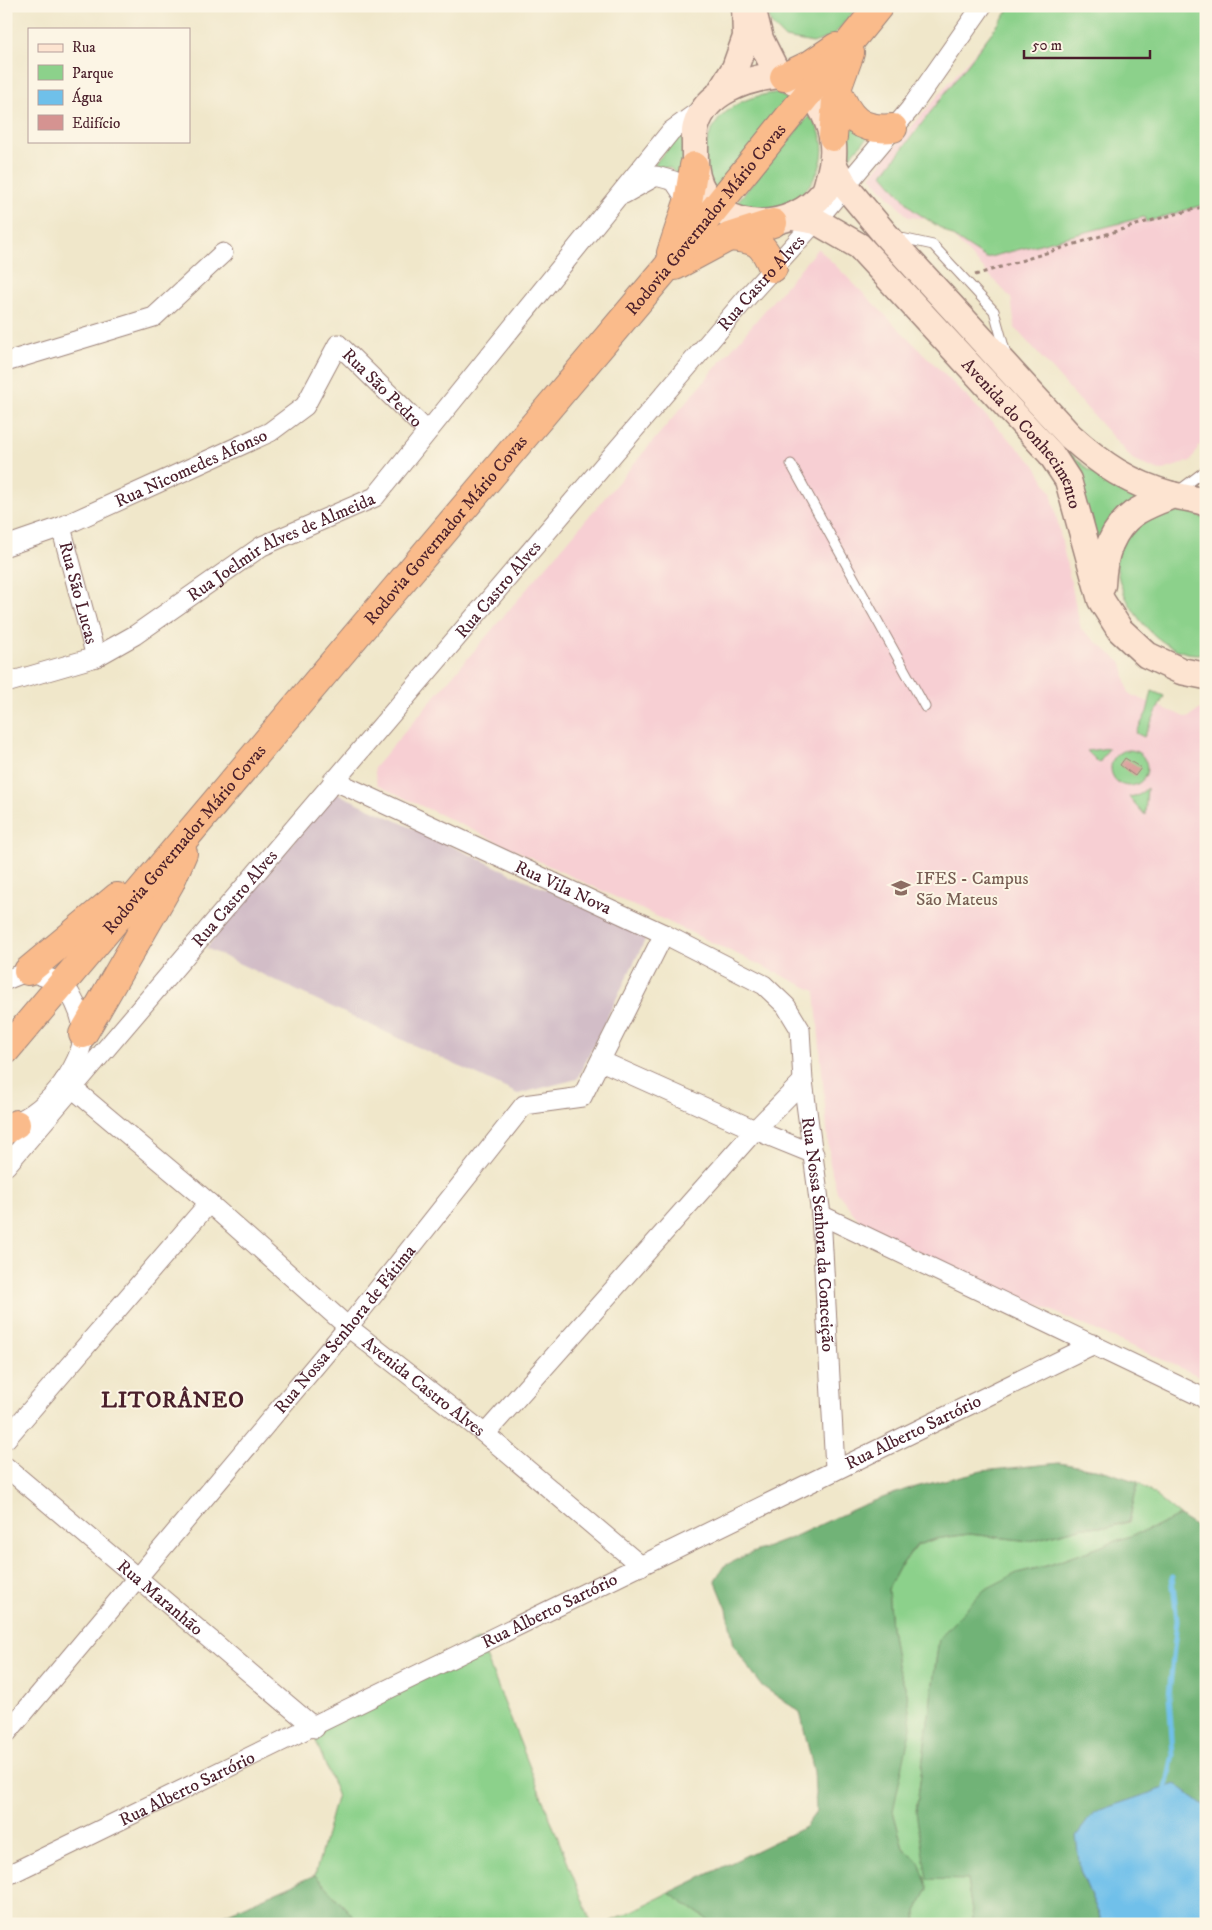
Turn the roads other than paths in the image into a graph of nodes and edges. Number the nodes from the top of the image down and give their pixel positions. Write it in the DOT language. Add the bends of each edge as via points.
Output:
graph roads {
  1 [pos="745,6"];
  2 [pos="752,6"];
  3 [pos="879,6"];
  4 [pos="982,6"];
  5 [pos="857,32"];
  6 [pos="781,76"];
  7 [pos="837,89"];
  8 [pos="809,93"];
  9 [pos="718,96"];
  10 [pos="893,128"];
  11 [pos="833,137"];
  12 [pos="833,164"];
  13 [pos="694,166"];
  14 [pos="845,186"];
  15 [pos="615,199"];
  16 [pos="688,202"];
  17 [pos="717,206"];
  18 [pos="794,220"];
  19 [pos="885,234"];
  20 [pos="729,237"];
  21 [pos="223,254"];
  22 [pos="773,268"];
  23 [pos="664,271"];
  24 [pos="338,344"];
  25 [pos="6,362"];
  26 [pos="1011,371"];
  27 [pos="427,431"];
  28 [pos="790,464"];
  29 [pos="1206,470"];
  30 [pos="1172,495"];
  31 [pos="1206,503"];
  32 [pos="61,527"];
  33 [pos="6,546"];
  34 [pos="1101,600"];
  35 [pos="96,657"];
  36 [pos="1198,671"];
  37 [pos="6,682"];
  38 [pos="925,707"];
  39 [pos="333,780"];
  40 [pos="189,833"];
  41 [pos="664,934"];
  42 [pos="14,975"];
  43 [pos="63,983"];
  44 [pos="786,1006"];
  45 [pos="83,1034"];
  46 [pos="6,1050"];
  47 [pos="601,1060"];
  48 [pos="804,1081"];
  49 [pos="68,1084"];
  50 [pos="9,1126"];
  51 [pos="755,1130"];
  52 [pos="814,1154"];
  53 [pos="6,1166"];
  54 [pos="209,1202"];
  55 [pos="821,1215"];
  56 [pos="348,1327"];
  57 [pos="1094,1344"];
  58 [pos="1206,1399"];
  59 [pos="485,1434"];
  60 [pos="6,1439"];
  61 [pos="6,1467"];
  62 [pos="835,1468"];
  63 [pos="641,1566"];
  64 [pos="137,1579"];
  65 [pos="315,1728"];
  66 [pos="6,1734"];
  67 [pos="6,1876"];
  1 -- 9 [label="main road" via="746,37 735,68"];
  2 -- 6 [label="main road" via="760,39"];
  3 -- 5 [label="highway, Rodovia Governador Mário Covas"];
  4 -- 10 [label="street, Rua Castro Alves" via="910,109"];
  5 -- 6 [label="highway" via="811,64"];
  5 -- 7 [label="highway"];
  5 -- 8 [label="highway, Rodovia Governador Mário Covas"];
  6 -- 8 [label="main road"];
  6 -- 9 [label="main road" via="736,84"];
  7 -- 10 [label="highway" via="843,104 857,121 874,130"];
  7 -- 11 [label="highway"];
  8 -- 11 [label="main road" via="823,109"];
  8 -- 17 [label="highway, Rodovia Governador Mário Covas"];
  9 -- 13 [label="main road" via="705,109 696,126"];
  9 -- 15 [label="street, Rua Joelmir Alves de Almeida" via="671,131"];
  10 -- 14 [label="street, Rua Castro Alves"];
  11 -- 12 [label="main road"];
  12 -- 14 [label="main road, Avenida do Conhecimento"];
  12 -- 18 [label="main road" via="824,191"];
  13 -- 16 [label="highway"];
  13 -- 17 [label="main road" via="701,187"];
  14 -- 18 [label="street, Rua Castro Alves"];
  14 -- 19 [label="main road, Avenida do Conhecimento"];
  15 -- 16 [label="street, Rua Joelmir Alves de Almeida" via="656,176 674,181"];
  15 -- 27 [label="street, Rua Joelmir Alves de Almeida"];
  16 -- 23 [label="highway"];
  17 -- 18 [label="main road" via="750,223"];
  17 -- 23 [label="highway, Rodovia Governador Mário Covas"];
  18 -- 20 [label="highway"];
  18 -- 22 [label="street, Rua Castro Alves"];
  18 -- 34 [label="main road, Avenida do Conhecimento" via="859,246 1051,454 1068,480"];
  19 -- 26 [label="main road, Avenida do Conhecimento"];
  19 -- 26 [label="lane" via="934,245 994,310"];
  20 -- 22 [label="highway" via="750,238 764,247"];
  20 -- 23 [label="highway"];
  21 -- 25 [label="street" via="154,317"];
  22 -- 39 [label="street, Rua Castro Alves"];
  23 -- 40 [label="highway, Rodovia Governador Mário Covas"];
  24 -- 27 [label="street, Rua São Pedro"];
  24 -- 32 [label="street, Rua Nicomedes Afonso" via="305,406 270,432"];
  26 -- 30 [label="main road, Avenida do Conhecimento" via="1093,457 1122,477"];
  27 -- 35 [label="street, Rua Joelmir Alves de Almeida" via="375,497 262,546 135,635"];
  28 -- 38 [label="lane"];
  29 -- 30 [label="lane"];
  30 -- 31 [label="main road, Avenida do Conhecimento"];
  30 -- 34 [label="main road" via="1133,514 1112,536 1102,565"];
  32 -- 33 [label="street, Rua Nicomedes Afonso"];
  32 -- 35 [label="street, Rua São Lucas"];
  34 -- 36 [label="main road, Avenida do Conhecimento" via="1120,630 1147,655"];
  35 -- 37 [label="street, Rua Joelmir Alves de Almeida"];
  39 -- 41 [label="street, Rua Vila Nova"];
  39 -- 49 [label="street, Rua Castro Alves"];
  40 -- 42 [label="highway" via="88,922"];
  40 -- 43 [label="highway, Rodovia Governador Mário Covas"];
  40 -- 45 [label="highway" via="170,883"];
  41 -- 44 [label="street, Rua Vila Nova" via="764,985"];
  41 -- 47 [label="street, Rua Nossa Senhora de Fátima"];
  42 -- 43 [label="street" via="45,975"];
  43 -- 45 [label="street" via="80,1016"];
  43 -- 46 [label="highway, Rodovia Governador Mário Covas"];
  44 -- 48 [label="street, Rua Nossa Senhora da Conceição" via="800,1029"];
  45 -- 49 [label="street"];
  47 -- 51 [label="street"];
  47 -- 56 [label="street, Rua Nossa Senhora de Fátima" via="582,1097 524,1105"];
  48 -- 51 [label="street"];
  48 -- 52 [label="street, Rua Nossa Senhora da Conceição"];
  49 -- 50 [label="street"];
  49 -- 53 [label="street, Rua Castro Alves"];
  49 -- 54 [label="street, Avenida Castro Alves"];
  51 -- 52 [label="street"];
  51 -- 59 [label="street"];
  52 -- 55 [label="street, Rua Nossa Senhora da Conceição"];
  54 -- 56 [label="street, Avenida Castro Alves"];
  54 -- 60 [label="street"];
  55 -- 57 [label="street"];
  55 -- 62 [label="street, Rua Nossa Senhora da Conceição"];
  56 -- 59 [label="street, Avenida Castro Alves"];
  56 -- 64 [label="street, Rua Nossa Senhora de Fátima"];
  57 -- 58 [label="street"];
  57 -- 62 [label="street, Rua Alberto Sartório"];
  59 -- 63 [label="street, Avenida Castro Alves"];
  61 -- 64 [label="street, Rua Maranhão"];
  62 -- 63 [label="street, Rua Alberto Sartório"];
  63 -- 65 [label="street, Rua Alberto Sartório"];
  64 -- 65 [label="street, Rua Maranhão"];
  64 -- 66 [label="street, Rua Nossa Senhora de Fátima"];
  65 -- 67 [label="street, Rua Alberto Sartório"];
}
